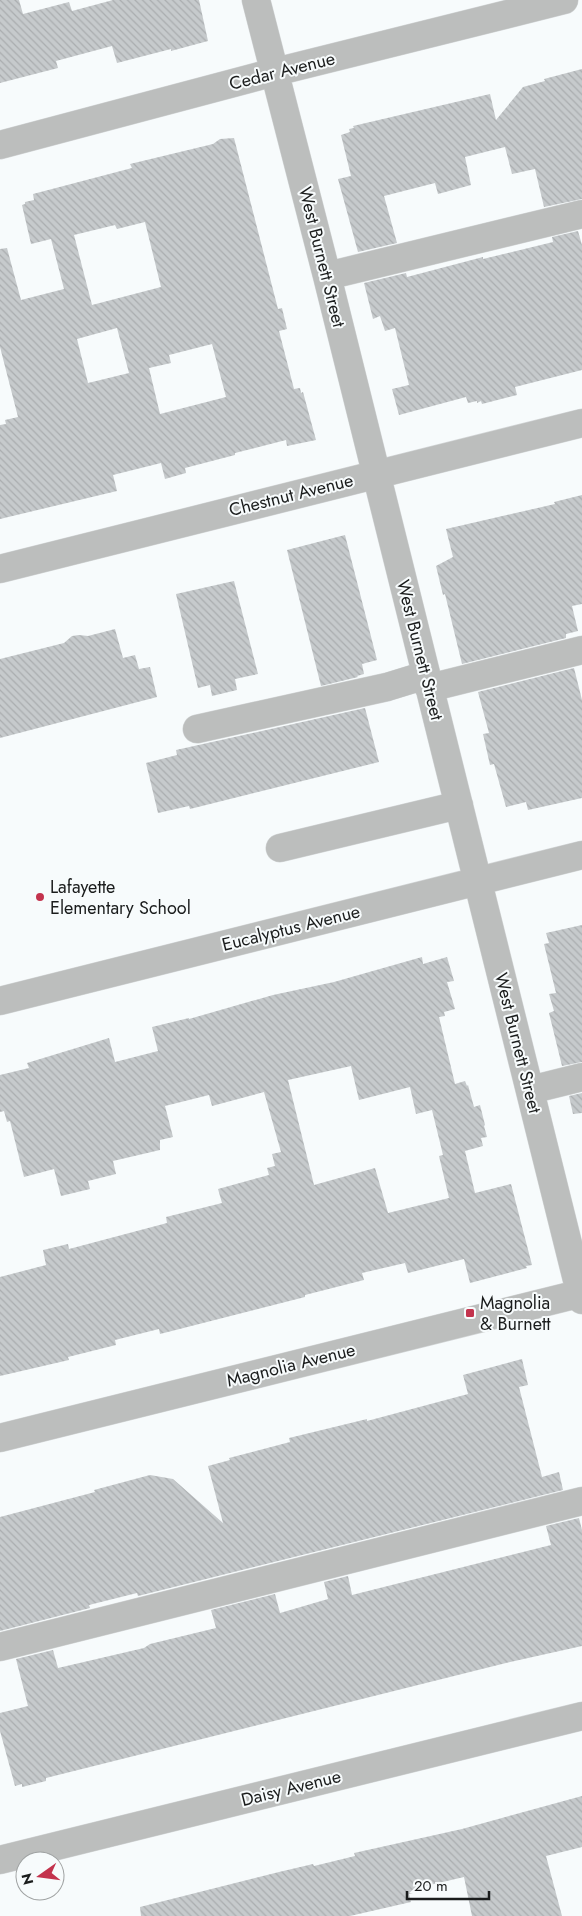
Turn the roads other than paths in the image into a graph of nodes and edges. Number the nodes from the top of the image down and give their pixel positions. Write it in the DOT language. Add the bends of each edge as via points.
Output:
graph roads {
  1 [pos="256,0"];
  2 [pos="564,0"];
  3 [pos="275,72"];
  4 [pos="0,145"];
  5 [pos="582,214"];
  6 [pos="327,276"];
  7 [pos="582,423"];
  8 [pos="376,474"];
  9 [pos="0,569"];
  10 [pos="582,650"];
  11 [pos="428,681"];
  12 [pos="197,729"];
  13 [pos="459,805"];
  14 [pos="280,848"];
  15 [pos="582,855"];
  16 [pos="478,881"];
  17 [pos="0,1001"];
  18 [pos="582,1077"];
  19 [pos="530,1090"];
  20 [pos="581,1295"];
  21 [pos="0,1438"];
  22 [pos="582,1501"];
  23 [pos="0,1647"];
  24 [pos="582,1716"];
  25 [pos="0,1860"];
  1 -- 3 [label="street, West Burnett Street"];
  2 -- 3 [label="street, Cedar Avenue"];
  3 -- 4 [label="street, Cedar Avenue"];
  3 -- 6 [label="street, West Burnett Street"];
  5 -- 6 [label="street"];
  6 -- 8 [label="street, West Burnett Street"];
  7 -- 8 [label="street, Chestnut Avenue"];
  8 -- 9 [label="street, Chestnut Avenue"];
  8 -- 11 [label="street, West Burnett Street"];
  10 -- 11 [label="street"];
  11 -- 12 [label="street"];
  11 -- 13 [label="street, West Burnett Street"];
  13 -- 14 [label="street"];
  13 -- 16 [label="street, West Burnett Street"];
  15 -- 16 [label="street, Eucalyptus Avenue"];
  16 -- 17 [label="street, Eucalyptus Avenue"];
  16 -- 19 [label="street, West Burnett Street"];
  18 -- 19 [label="street"];
  19 -- 20 [label="street, West Burnett Street"];
  20 -- 21 [label="street, Magnolia Avenue"];
  22 -- 23 [label="street"];
  24 -- 25 [label="street, Daisy Avenue"];
}
